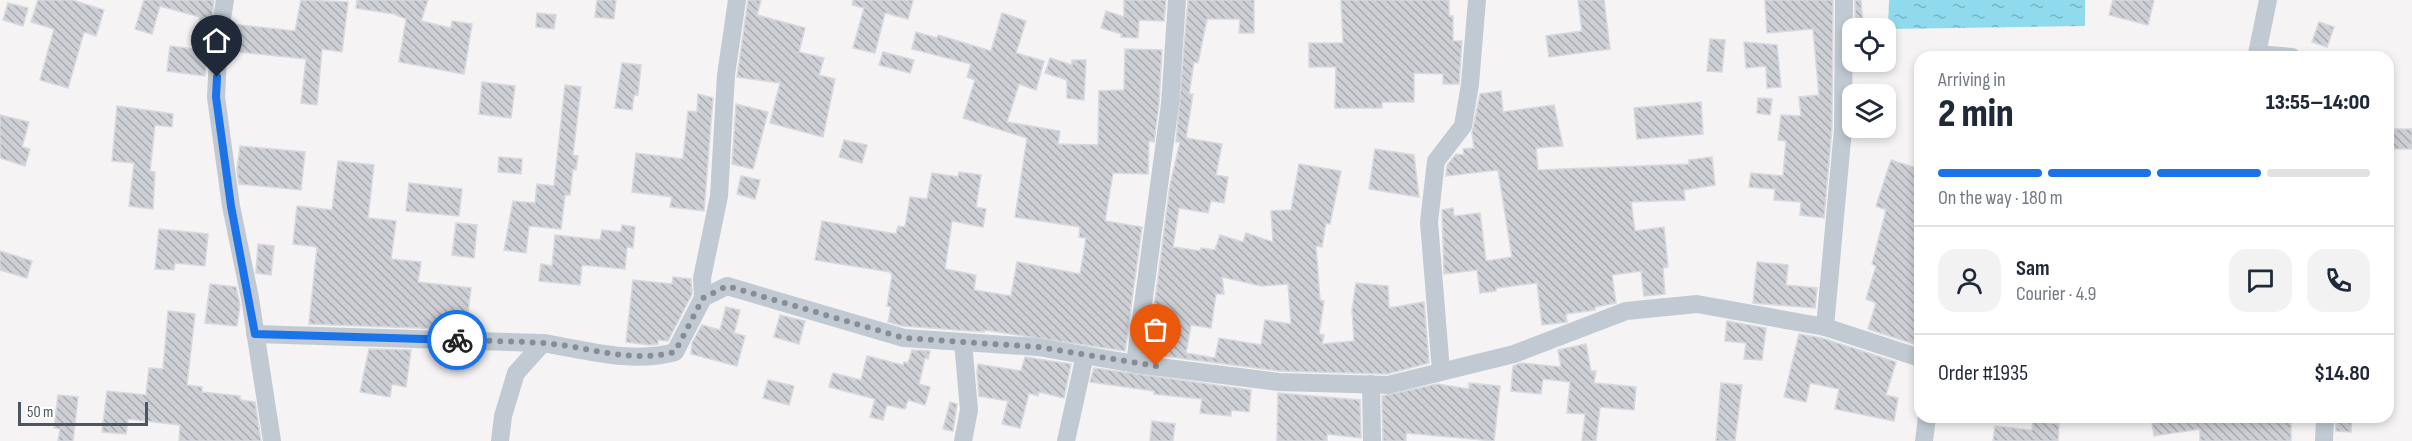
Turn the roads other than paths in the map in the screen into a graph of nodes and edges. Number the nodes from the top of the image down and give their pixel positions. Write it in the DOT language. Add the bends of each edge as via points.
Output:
graph roads {
  1 [pos="225,0"];
  2 [pos="737,0"];
  3 [pos="1177,0"];
  4 [pos="1477,0"];
  5 [pos="1844,0"];
  6 [pos="2268,0"];
  7 [pos="2258,51"];
  8 [pos="703,298"];
  9 [pos="1825,327"];
  10 [pos="255,334"];
  11 [pos="963,342"];
  12 [pos="543,343"];
  13 [pos="1085,355"];
  14 [pos="1914,356"];
  15 [pos="1135,364"];
  16 [pos="1442,371"];
  17 [pos="1371,384"];
  18 [pos="1926,423"];
  19 [pos="2325,423"];
  20 [pos="272,441"];
  21 [pos="500,441"];
  22 [pos="963,441"];
  23 [pos="1066,441"];
  24 [pos="1372,441"];
  25 [pos="1924,441"];
  26 [pos="2324,441"];
  1 -- 10 [label="street" via="216,97"];
  2 -- 8 [label="street" via="726,75 719,196 702,278"];
  3 -- 15 [label="street" via="1170,104"];
  4 -- 16 [label="street" via="1463,126 1436,161 1429,222"];
  5 -- 9 [label="street" via="1843,129"];
  6 -- 7 [label="street"];
  8 -- 11 [label="street" via="727,286 904,338"];
  8 -- 12 [label="street" via="675,352 655,358"];
  9 -- 14 [label="street"];
  9 -- 16 [label="street" via="1696,304 1626,311 1515,354"];
  10 -- 12 [label="street"];
  10 -- 20 [label="street"];
  11 -- 13 [label="street"];
  11 -- 22 [label="street" via="969,410"];
  12 -- 21 [label="street" via="516,373"];
  13 -- 15 [label="street"];
  13 -- 23 [label="street"];
  15 -- 17 [label="street" via="1279,382"];
  16 -- 17 [label="street" via="1388,385"];
  17 -- 24 [label="street"];
  18 -- 25 [label="street"];
  19 -- 26 [label="street"];
}
